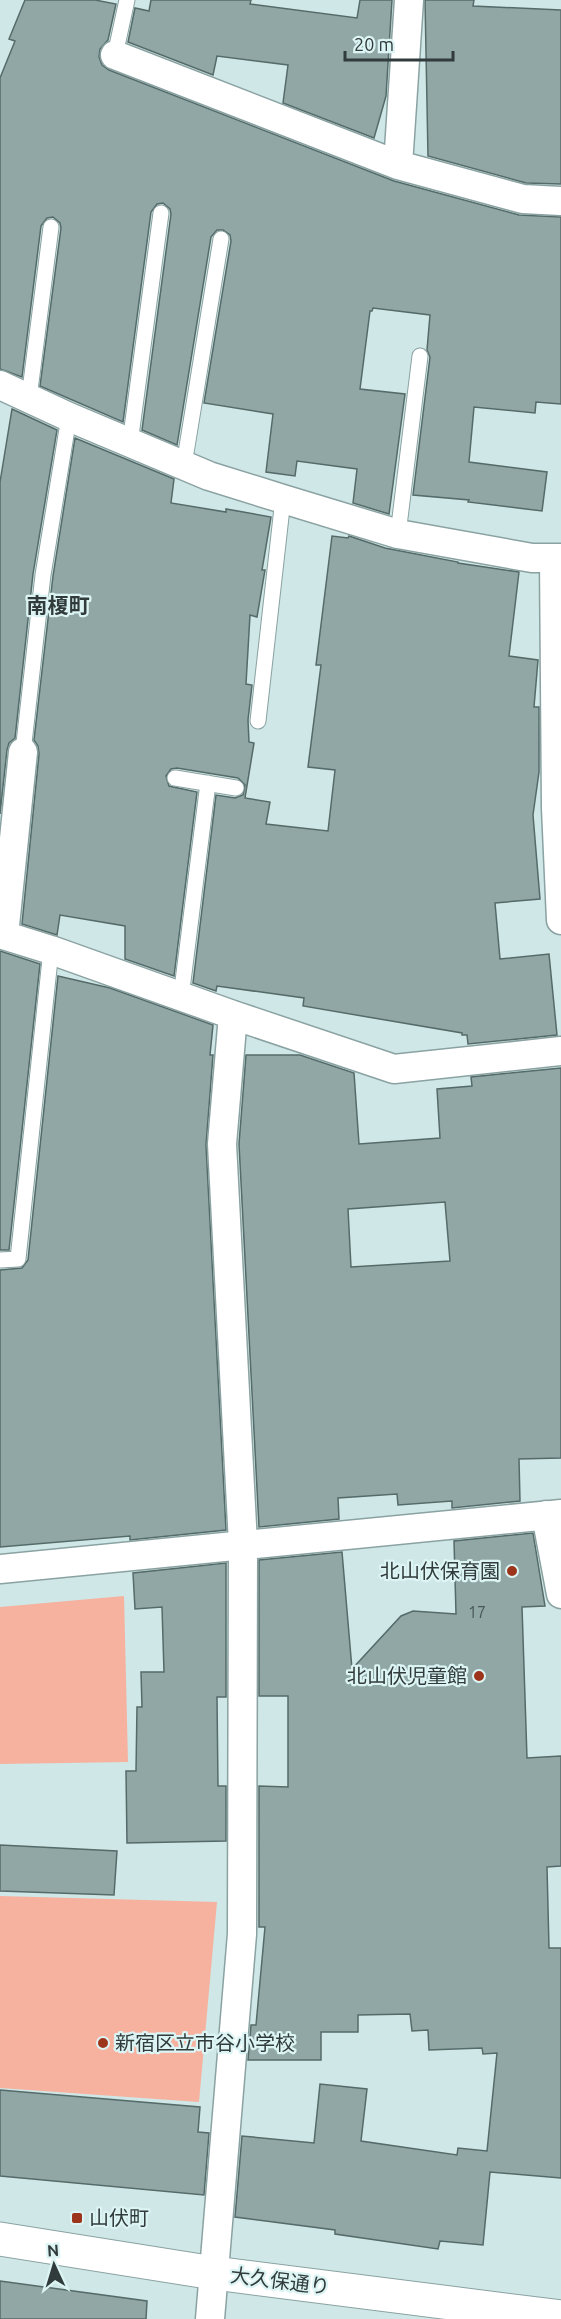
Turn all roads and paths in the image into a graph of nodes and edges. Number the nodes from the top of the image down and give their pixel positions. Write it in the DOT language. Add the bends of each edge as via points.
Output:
graph roads {
  1 [pos="128,0"];
  2 [pos="410,0"];
  3 [pos="115,55"];
  4 [pos="398,165"];
  5 [pos="561,201"];
  6 [pos="161,213"];
  7 [pos="51,227"];
  8 [pos="221,239"];
  9 [pos="420,356"];
  10 [pos="0,385"];
  11 [pos="29,398"];
  12 [pos="69,417"];
  13 [pos="130,443"];
  14 [pos="184,465"];
  15 [pos="283,499"];
  16 [pos="398,534"];
  17 [pos="558,558"];
  18 [pos="258,721"];
  19 [pos="23,752"];
  20 [pos="175,777"];
  21 [pos="208,783"];
  22 [pos="236,788"];
  23 [pos="561,920"];
  24 [pos="2,934"];
  25 [pos="51,950"];
  26 [pos="181,997"];
  27 [pos="232,1016"];
  28 [pos="561,1051"];
  29 [pos="0,1260"];
  30 [pos="554,1515"];
  31 [pos="243,1544"];
  32 [pos="0,1569"];
  33 [pos="561,1594"];
  34 [pos="0,2239"];
  35 [pos="214,2273"];
  36 [pos="561,2317"];
  37 [pos="210,2319"];
  1 -- 3 [label="lane"];
  2 -- 4 [label="street"];
  3 -- 4 [label="street"];
  4 -- 5 [label="street" via="523,199"];
  6 -- 13 [label="lane"];
  7 -- 11 [label="lane"];
  8 -- 14 [label="lane"];
  9 -- 16 [label="lane"];
  10 -- 11 [label="street"];
  11 -- 12 [label="street"];
  12 -- 13 [label="street"];
  12 -- 19 [label="lane" via="42,575"];
  13 -- 14 [label="street"];
  14 -- 15 [label="street"];
  15 -- 16 [label="street"];
  15 -- 18 [label="lane"];
  16 -- 17 [label="street" via="532,558"];
  17 -- 23 [label="street" via="556,808"];
  19 -- 24 [label="street"];
  20 -- 21 [label="lane"];
  21 -- 22 [label="lane"];
  21 -- 26 [label="lane"];
  24 -- 25 [label="street"];
  25 -- 26 [label="street"];
  25 -- 29 [label="lane" via="18,1259"];
  26 -- 27 [label="street"];
  27 -- 28 [label="street" via="394,1069"];
  27 -- 31 [label="street" via="222,1144"];
  30 -- 31 [label="street"];
  30 -- 33 [label="street"];
  31 -- 32 [label="street"];
  31 -- 35 [label="street" via="242,1934"];
  34 -- 35 [label="main road, 大久保通り"];
  35 -- 36 [label="main road, 大久保通り"];
  35 -- 37 [label="street"];
}
